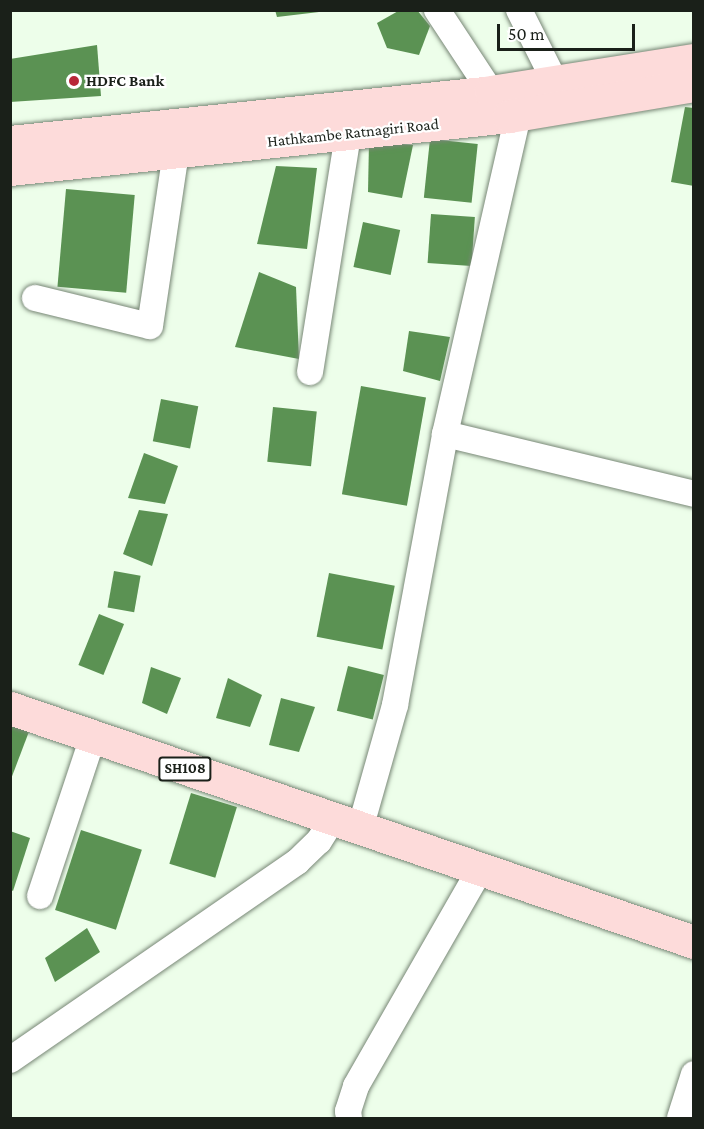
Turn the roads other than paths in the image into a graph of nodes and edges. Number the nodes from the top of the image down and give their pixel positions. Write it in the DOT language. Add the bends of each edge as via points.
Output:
graph roads {
  1 [pos="437,10"];
  2 [pos="519,10"];
  3 [pos="693,60"];
  4 [pos="555,82"];
  5 [pos="693,85"];
  6 [pos="491,92"];
  7 [pos="518,114"];
  8 [pos="348,134"];
  9 [pos="10,142"];
  10 [pos="176,152"];
  11 [pos="10,169"];
  12 [pos="35,298"];
  13 [pos="310,372"];
  14 [pos="445,434"];
  15 [pos="693,494"];
  16 [pos="10,686"];
  17 [pos="10,708"];
  18 [pos="93,737"];
  19 [pos="353,819"];
  20 [pos="481,868"];
  21 [pos="40,896"];
  22 [pos="693,920"];
  23 [pos="693,942"];
  24 [pos="10,1060"];
  25 [pos="693,1074"];
  26 [pos="349,1119"];
  27 [pos="680,1119"];
  1 -- 6 [label="street"];
  2 -- 4 [label="street"];
  3 -- 4 [label="main road"];
  4 -- 6 [label="main road"];
  5 -- 7 [label="main road, Hathkambe Ratnagiri Road"];
  6 -- 9 [label="main road"];
  7 -- 8 [label="main road, Hathkambe Ratnagiri Road"];
  7 -- 14 [label="street"];
  8 -- 10 [label="main road, Hathkambe Ratnagiri Road"];
  8 -- 13 [label="street"];
  10 -- 11 [label="main road, Hathkambe Ratnagiri Road"];
  10 -- 12 [label="street" via="150,326"];
  14 -- 15 [label="street"];
  14 -- 19 [label="street" via="395,705"];
  16 -- 19 [label="main road"];
  17 -- 18 [label="main road, SH108"];
  18 -- 19 [label="main road, SH108"];
  18 -- 21 [label="street"];
  19 -- 20 [label="main road, SH108"];
  19 -- 22 [label="main road"];
  19 -- 24 [label="street"];
  20 -- 23 [label="main road, SH108"];
  20 -- 26 [label="street" via="356,1086"];
  25 -- 27 [label="street"];
}
